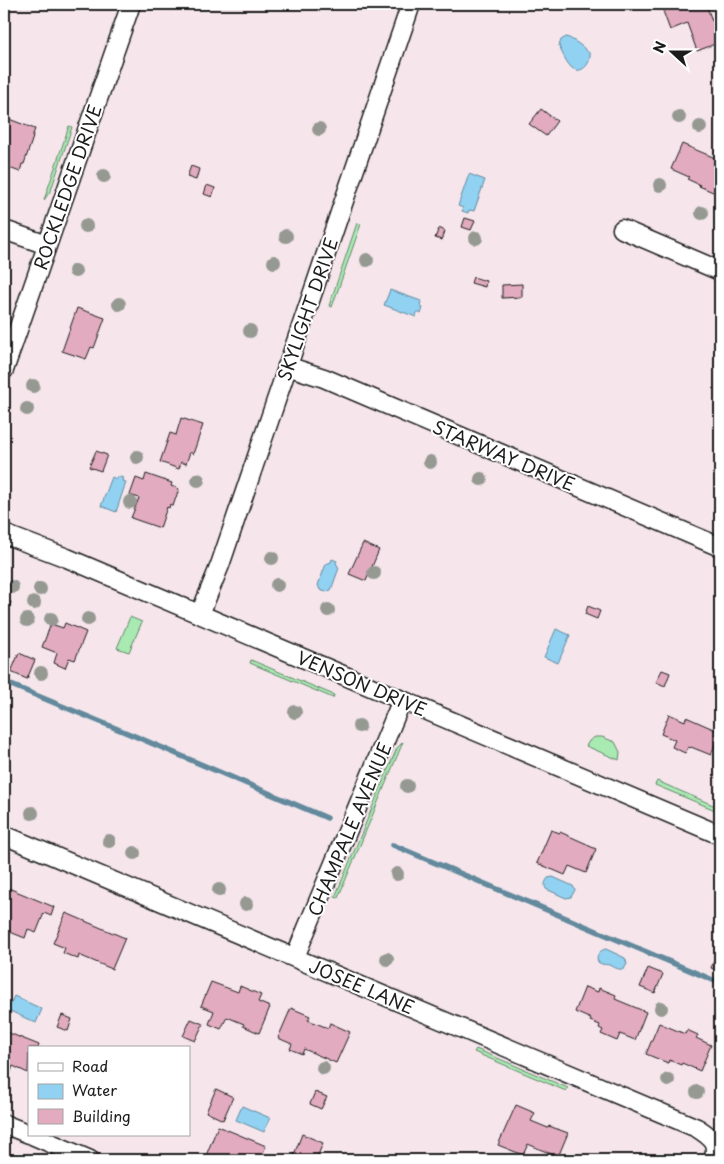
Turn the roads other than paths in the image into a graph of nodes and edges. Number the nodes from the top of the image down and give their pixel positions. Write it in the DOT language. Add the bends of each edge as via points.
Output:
graph roads {
  1 [pos="131,4"];
  2 [pos="411,4"];
  3 [pos="622,229"];
  4 [pos="4,230"];
  5 [pos="47,246"];
  6 [pos="720,271"];
  7 [pos="287,366"];
  8 [pos="4,370"];
  9 [pos="4,534"];
  10 [pos="719,542"];
  11 [pos="200,614"];
  12 [pos="402,700"];
  13 [pos="4,834"];
  14 [pos="720,835"];
  15 [pos="295,957"];
  16 [pos="4,1124"];
  17 [pos="28,1134"];
  18 [pos="32,1136"];
  19 [pos="714,1152"];
  20 [pos="90,1160"];
  1 -- 5 [label="street, ROCKLEDGE DRIVE"];
  2 -- 7 [label="street, SKYLIGHT DRIVE"];
  3 -- 6 [label="street"];
  4 -- 5 [label="street"];
  5 -- 8 [label="street, ROCKLEDGE DRIVE"];
  7 -- 10 [label="street, STARWAY DRIVE" via="324,378"];
  7 -- 11 [label="street, SKYLIGHT DRIVE" via="220,565"];
  9 -- 11 [label="street, VENSON DRIVE"];
  11 -- 12 [label="street, VENSON DRIVE"];
  12 -- 14 [label="street, VENSON DRIVE"];
  12 -- 15 [label="street, CHAMPALE AVENUE"];
  13 -- 15 [label="street, JOSEE LANE"];
  15 -- 19 [label="street, JOSEE LANE" via="697,1128 711,1137"];
  16 -- 17 [label="street"];
  18 -- 20 [label="street"];
}
